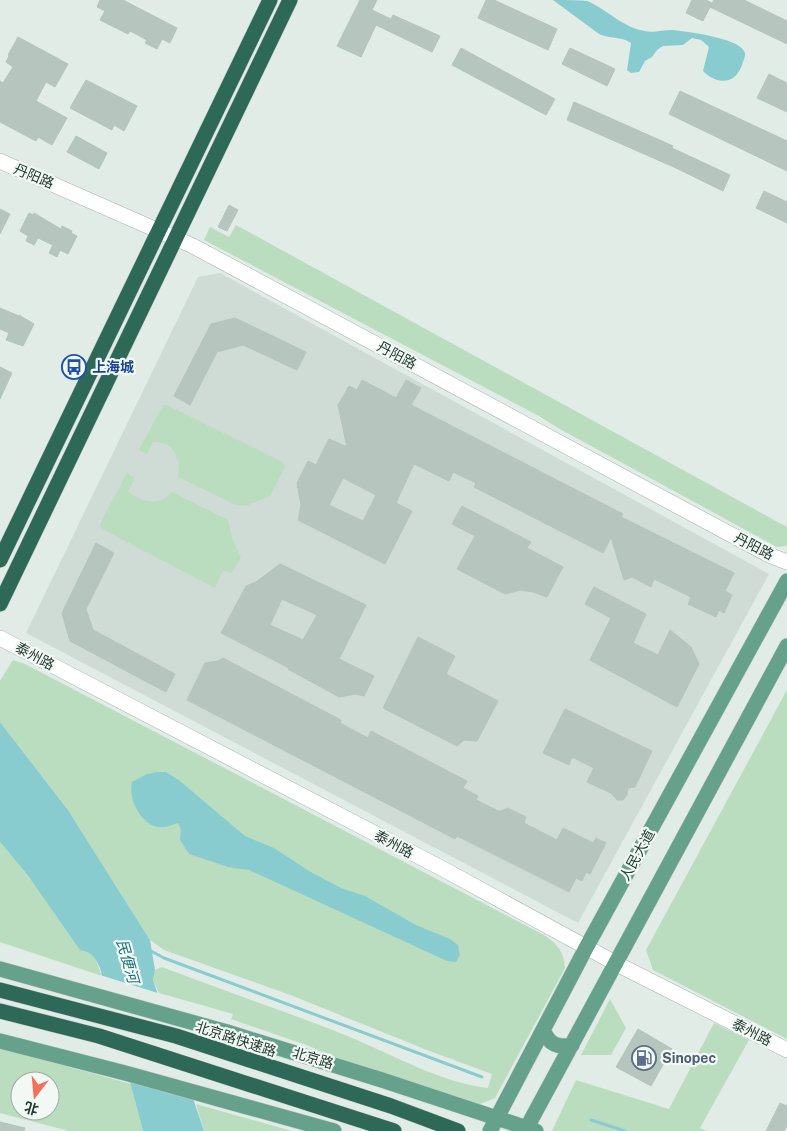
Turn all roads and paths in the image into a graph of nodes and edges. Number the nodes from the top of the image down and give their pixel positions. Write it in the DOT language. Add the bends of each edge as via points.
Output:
graph roads {
  1 [pos="270,0"];
  2 [pos="290,0"];
  3 [pos="0,161"];
  4 [pos="159,231"];
  5 [pos="176,239"];
  6 [pos="0,560"];
  7 [pos="787,562"];
  8 [pos="787,581"];
  9 [pos="0,604"];
  10 [pos="0,638"];
  11 [pos="787,646"];
  12 [pos="587,946"];
  13 [pos="617,964"];
  14 [pos="0,969"];
  15 [pos="0,990"];
  16 [pos="0,1011"];
  17 [pos="543,1030"];
  18 [pos="0,1041"];
  19 [pos="572,1045"];
  20 [pos="787,1050"];
  21 [pos="494,1124"];
  22 [pos="530,1130"];
  23 [pos="334,1131"];
  24 [pos="394,1131"];
  25 [pos="458,1131"];
  1 -- 4 [label="highway"];
  2 -- 5 [label="highway"];
  3 -- 4 [label="street, 丹阳路"];
  4 -- 5 [label="street, 丹阳路"];
  4 -- 6 [label="highway"];
  5 -- 7 [label="street, 丹阳路"];
  5 -- 9 [label="highway"];
  8 -- 12 [label="main road, 人民大道"];
  10 -- 12 [label="street, 泰州路"];
  11 -- 13 [label="main road"];
  12 -- 13 [label="street, 泰州路"];
  12 -- 17 [label="main road, 人民大道"];
  13 -- 19 [label="main road"];
  13 -- 20 [label="street, 泰州路"];
  14 -- 21 [label="main road, 北京路" via="227,1032 382,1080"];
  15 -- 25 [label="highway, 北京路快速路" via="176,1036"];
  16 -- 24 [label="highway" via="99,1036"];
  17 -- 19 [label="main road" via="554,1044"];
  17 -- 21 [label="main road, 人民大道"];
  18 -- 23 [label="main road" via="125,1072"];
  19 -- 22 [label="main road"];
  21 -- 22 [label="main road, 北京路"];
}
